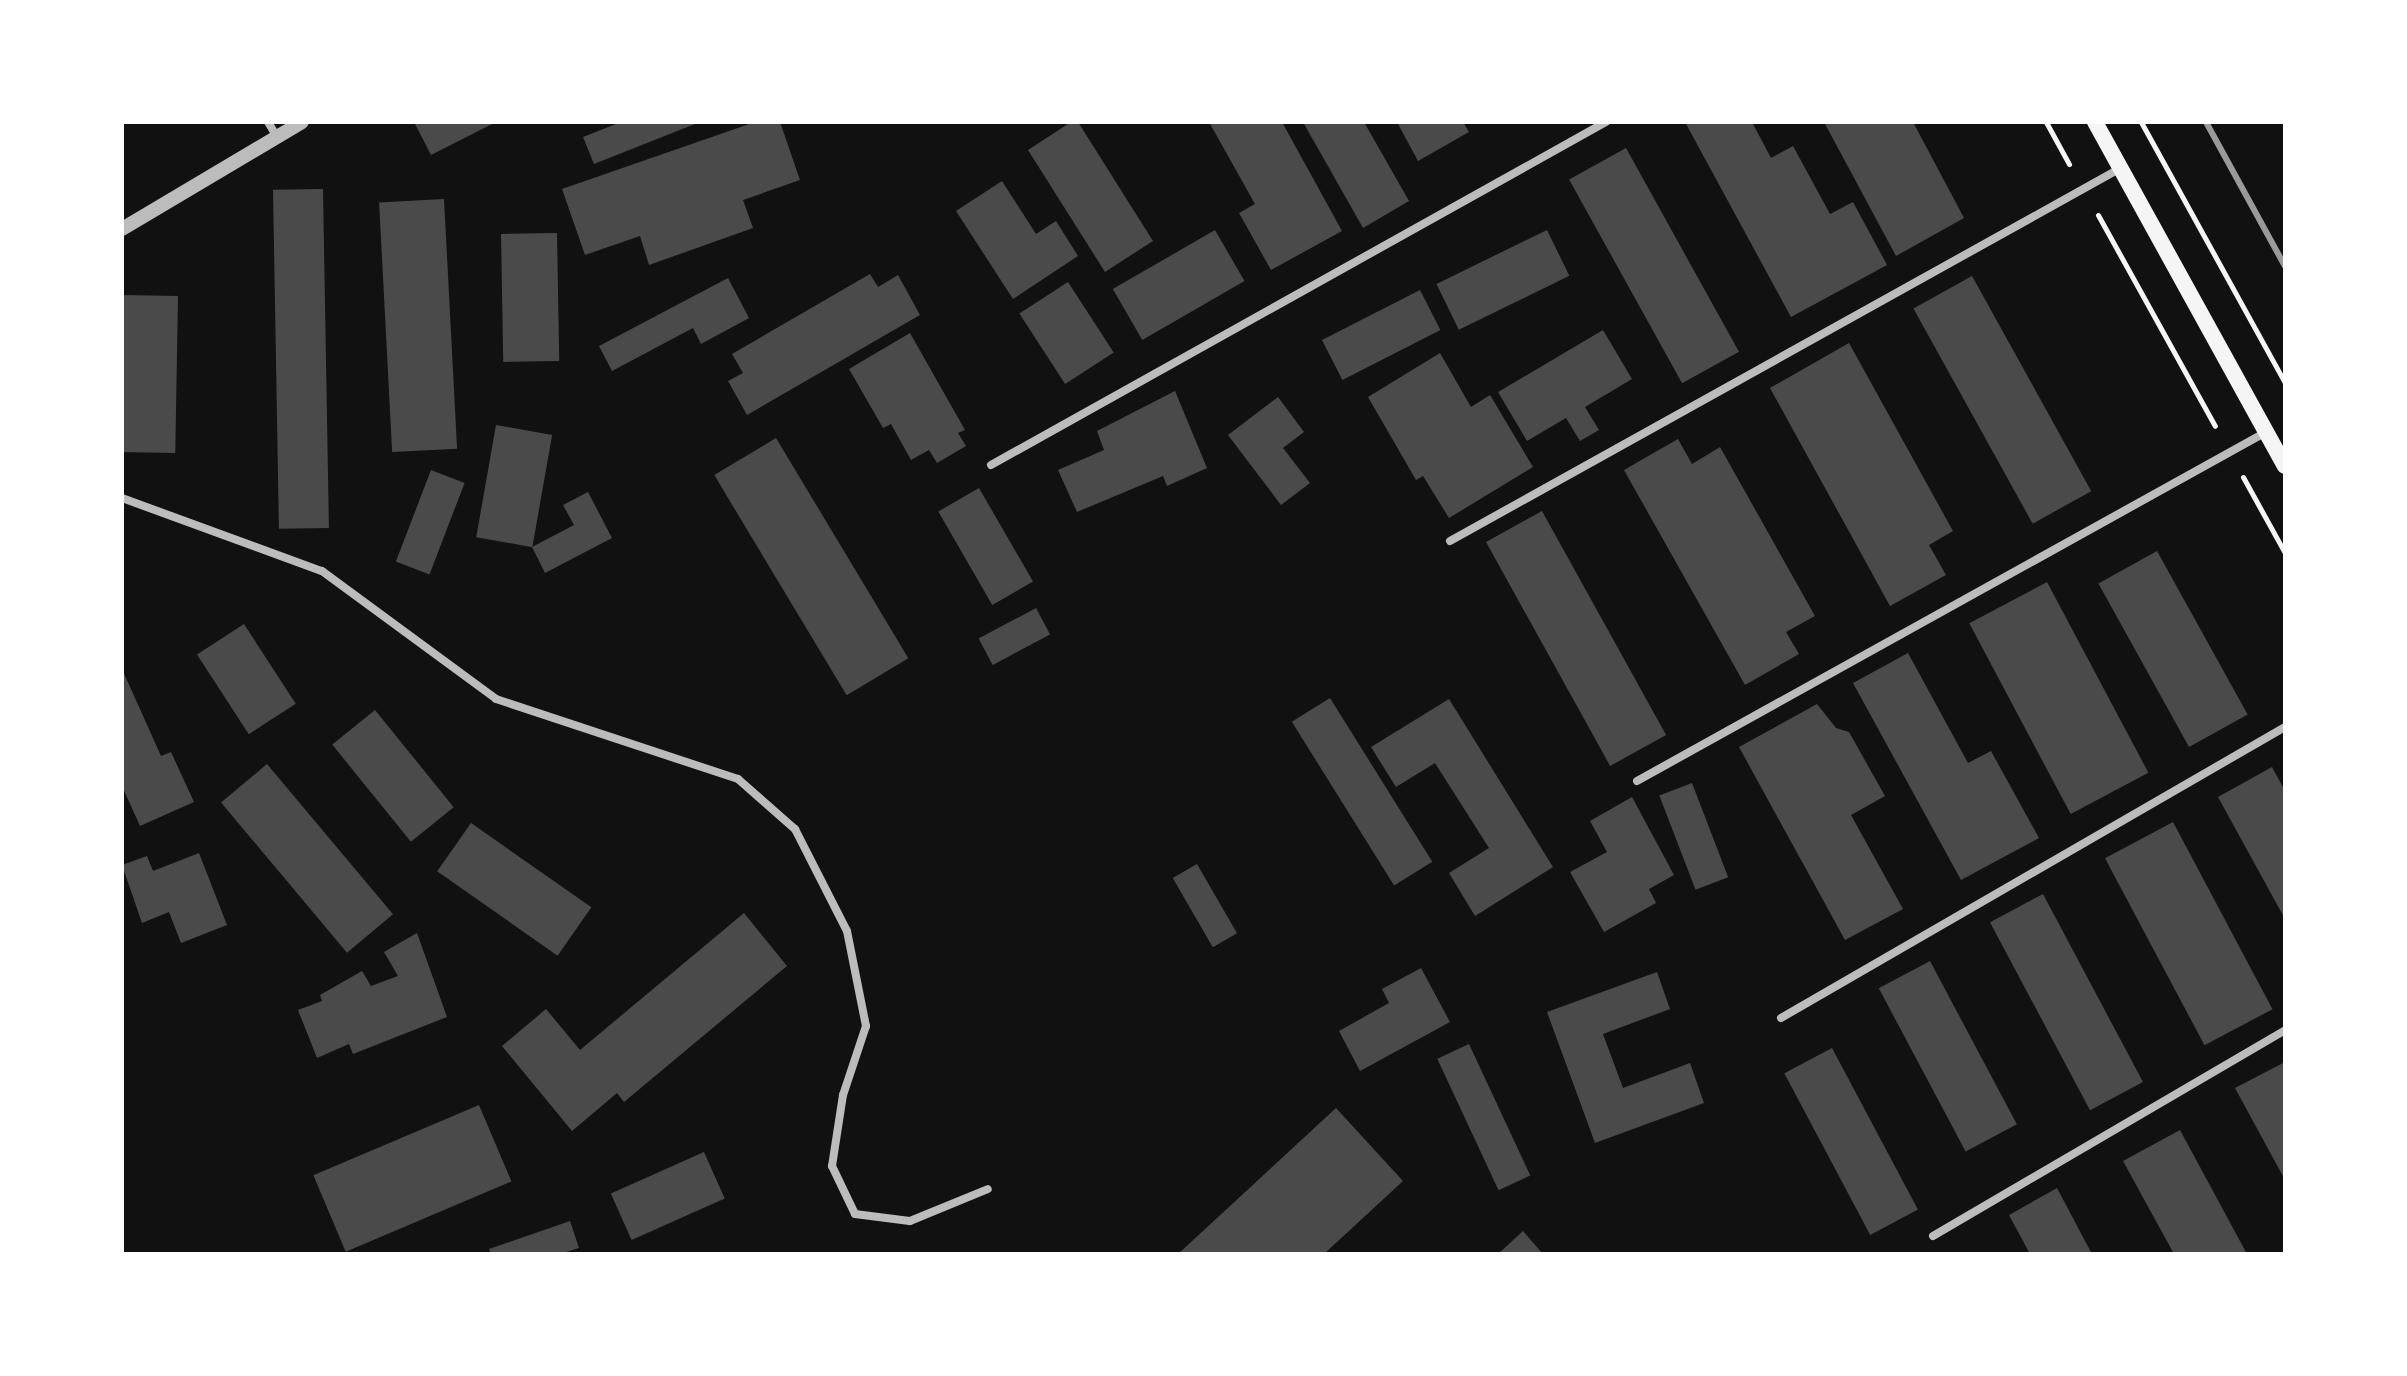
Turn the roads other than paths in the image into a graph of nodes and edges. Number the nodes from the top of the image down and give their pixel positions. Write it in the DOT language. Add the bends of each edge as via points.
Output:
graph roads {
  1 [pos="268,122"];
  2 [pos="302,122"];
  3 [pos="1606,122"];
  4 [pos="2095,122"];
  5 [pos="277,137"];
  6 [pos="2121,168"];
  7 [pos="122,229"];
  8 [pos="2266,432"];
  9 [pos="991,465"];
  10 [pos="2285,466"];
  11 [pos="122,498"];
  12 [pos="1450,541"];
  13 [pos="2285,727"];
  14 [pos="1637,781"];
  15 [pos="1781,1018"];
  16 [pos="2285,1030"];
  17 [pos="988,1189"];
  18 [pos="1933,1236"];
  1 -- 5 [label="street"];
  2 -- 5 [label="street"];
  3 -- 9 [label="street"];
  4 -- 6 [label="main road"];
  5 -- 7 [label="street"];
  6 -- 8 [label="main road"];
  6 -- 12 [label="street"];
  8 -- 10 [label="main road"];
  8 -- 14 [label="street"];
  11 -- 17 [label="street" via="322,571 496,699 738,779 795,829 847,931 866,1026 843,1095 832,1166 855,1214 910,1221"];
  13 -- 15 [label="street"];
  16 -- 18 [label="street"];
}
